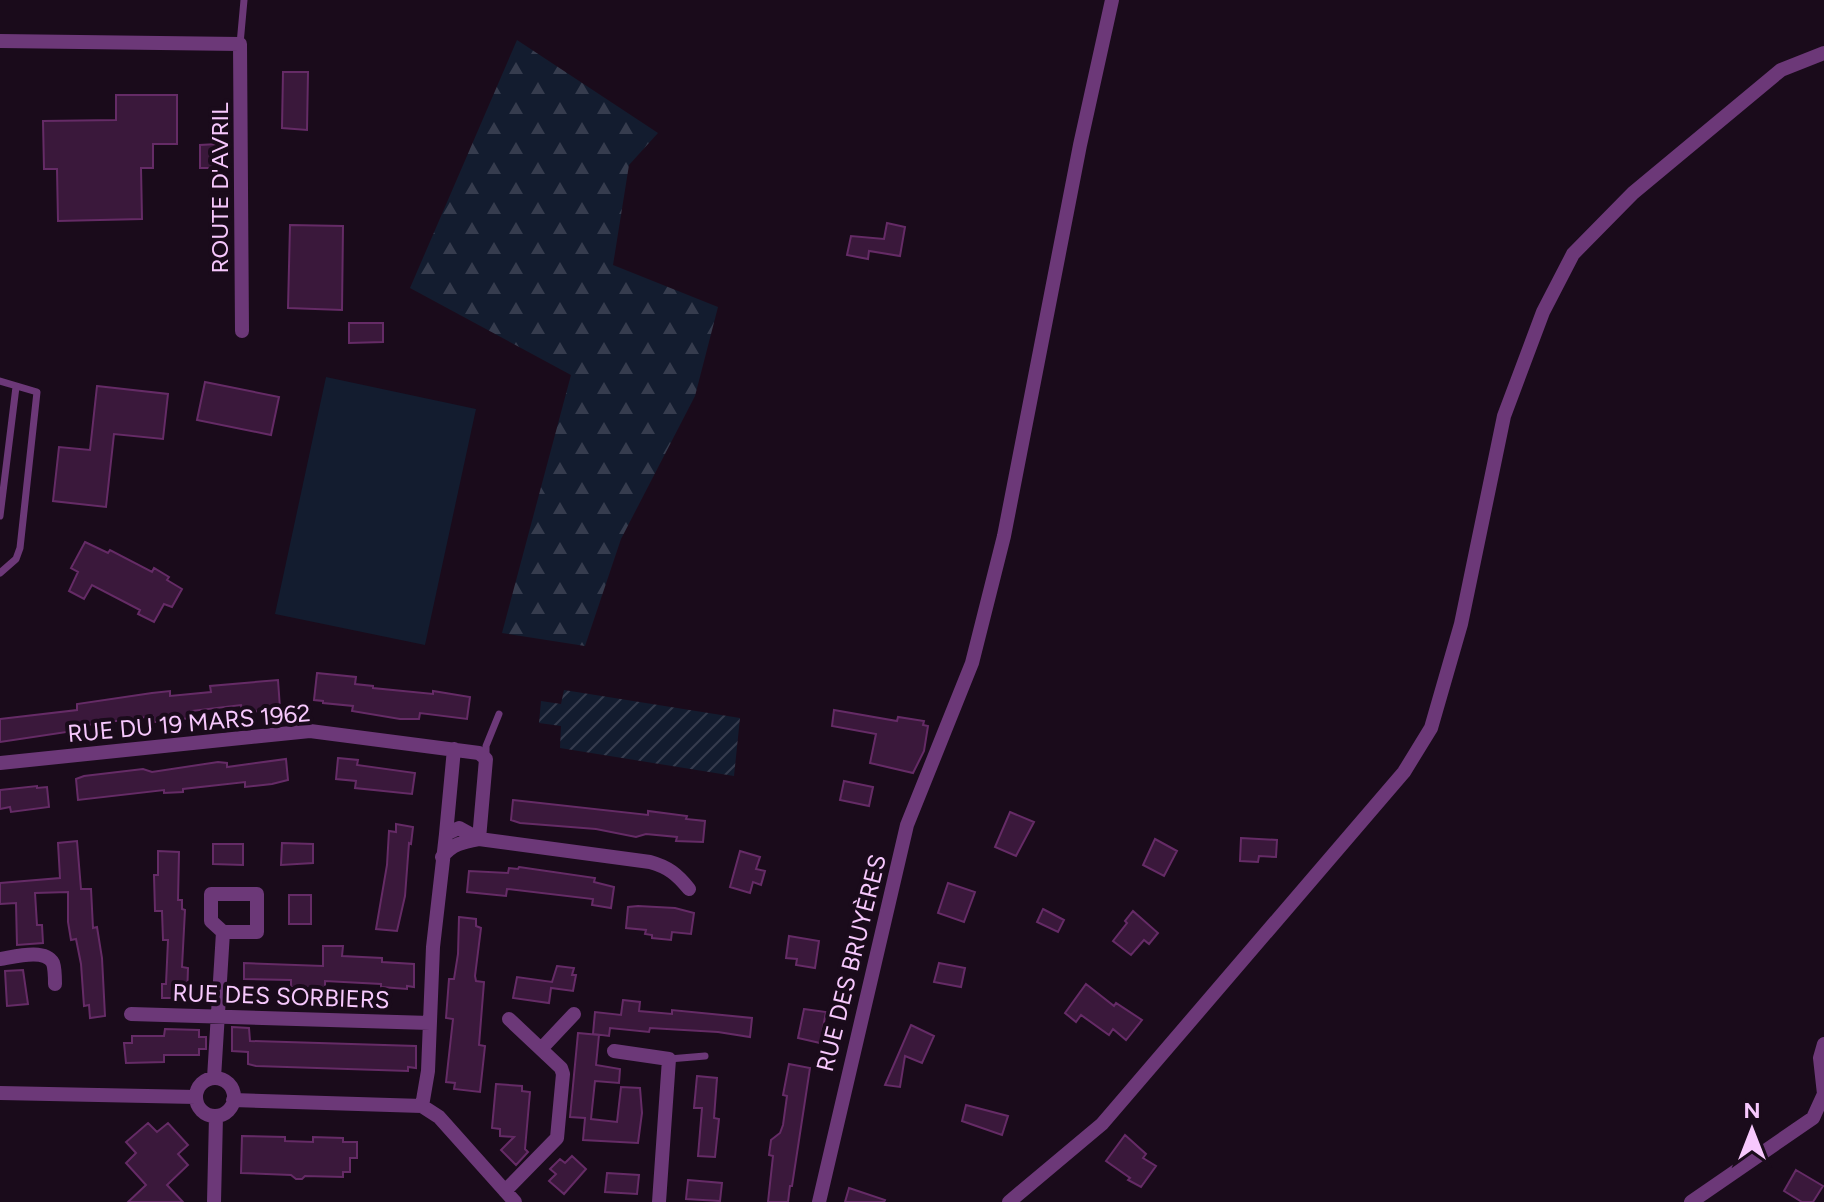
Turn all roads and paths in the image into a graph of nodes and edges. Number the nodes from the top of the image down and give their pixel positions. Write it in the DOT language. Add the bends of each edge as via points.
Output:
graph roads {
  1 [pos="244,0"];
  2 [pos="1112,0"];
  3 [pos="0,41"];
  4 [pos="240,44"];
  5 [pos="1824,53"];
  6 [pos="242,331"];
  7 [pos="0,381"];
  8 [pos="16,387"];
  9 [pos="0,516"];
  10 [pos="0,573"];
  11 [pos="499,714"];
  12 [pos="454,749"];
  13 [pos="486,759"];
  14 [pos="0,763"];
  15 [pos="446,834"];
  16 [pos="479,839"];
  17 [pos="442,857"];
  18 [pos="689,889"];
  19 [pos="223,932"];
  20 [pos="0,959"];
  21 [pos="55,984"];
  22 [pos="131,1014"];
  23 [pos="574,1014"];
  24 [pos="218,1016"];
  25 [pos="509,1019"];
  26 [pos="430,1023"];
  27 [pos="1824,1044"];
  28 [pos="541,1049"];
  29 [pos="614,1051"];
  30 [pos="705,1056"];
  31 [pos="669,1059"];
  32 [pos="214,1078"];
  33 [pos="0,1093"];
  34 [pos="196,1097"];
  35 [pos="233,1100"];
  36 [pos="422,1106"];
  37 [pos="216,1116"];
  38 [pos="510,1197"];
  39 [pos="214,1202"];
  40 [pos="659,1202"];
  41 [pos="819,1202"];
  42 [pos="1009,1202"];
  43 [pos="1691,1202"];
  1 -- 4 [label="lane"];
  2 -- 41 [label="street, RUE DES BRUYÈRES" via="1004,536 972,663 907,825"];
  3 -- 4 [label="street"];
  4 -- 6 [label="street, ROUTE D'AVRIL"];
  5 -- 42 [label="street" via="1781,70 1633,193 1573,254 1543,312 1504,416 1461,624 1431,728 1404,772 1102,1124"];
  7 -- 8 [label="lane"];
  8 -- 9 [label="lane"];
  8 -- 10 [label="lane" via="37,392 36,415 20,548"];
  11 -- 13 [label="lane"];
  12 -- 13 [label="street, RUE DU 19 MARS 1962"];
  12 -- 14 [label="street, RUE DU 19 MARS 1962" via="297,731"];
  12 -- 15 [label="street"];
  13 -- 16 [label="street"];
  15 -- 16 [label="street" via="459,828"];
  15 -- 17 [label="street"];
  16 -- 17 [label="street" via="449,848"];
  16 -- 18 [label="street" via="650,862 678,875"];
  17 -- 26 [label="street"];
  19 -- 24 [label="street"];
  20 -- 21 [label="street" via="45,956 53,965"];
  22 -- 24 [label="street, RUE DES SORBIERS"];
  23 -- 28 [label="street"];
  24 -- 26 [label="street, RUE DES SORBIERS"];
  24 -- 32 [label="street"];
  25 -- 28 [label="street"];
  26 -- 36 [label="street"];
  27 -- 43 [label="street" via="1824,1094 1813,1118"];
  28 -- 38 [label="street" via="563,1074 557,1138"];
  29 -- 31 [label="street"];
  30 -- 31 [label="lane"];
  31 -- 40 [label="street"];
  32 -- 34 [label="street" via="203,1082"];
  32 -- 35 [label="street" via="226,1082"];
  33 -- 34 [label="street"];
  34 -- 37 [label="street" via="200,1109"];
  35 -- 36 [label="street"];
  35 -- 37 [label="street" via="228,1111"];
  36 -- 38 [label="street" via="439,1117"];
  37 -- 39 [label="street"];
}
